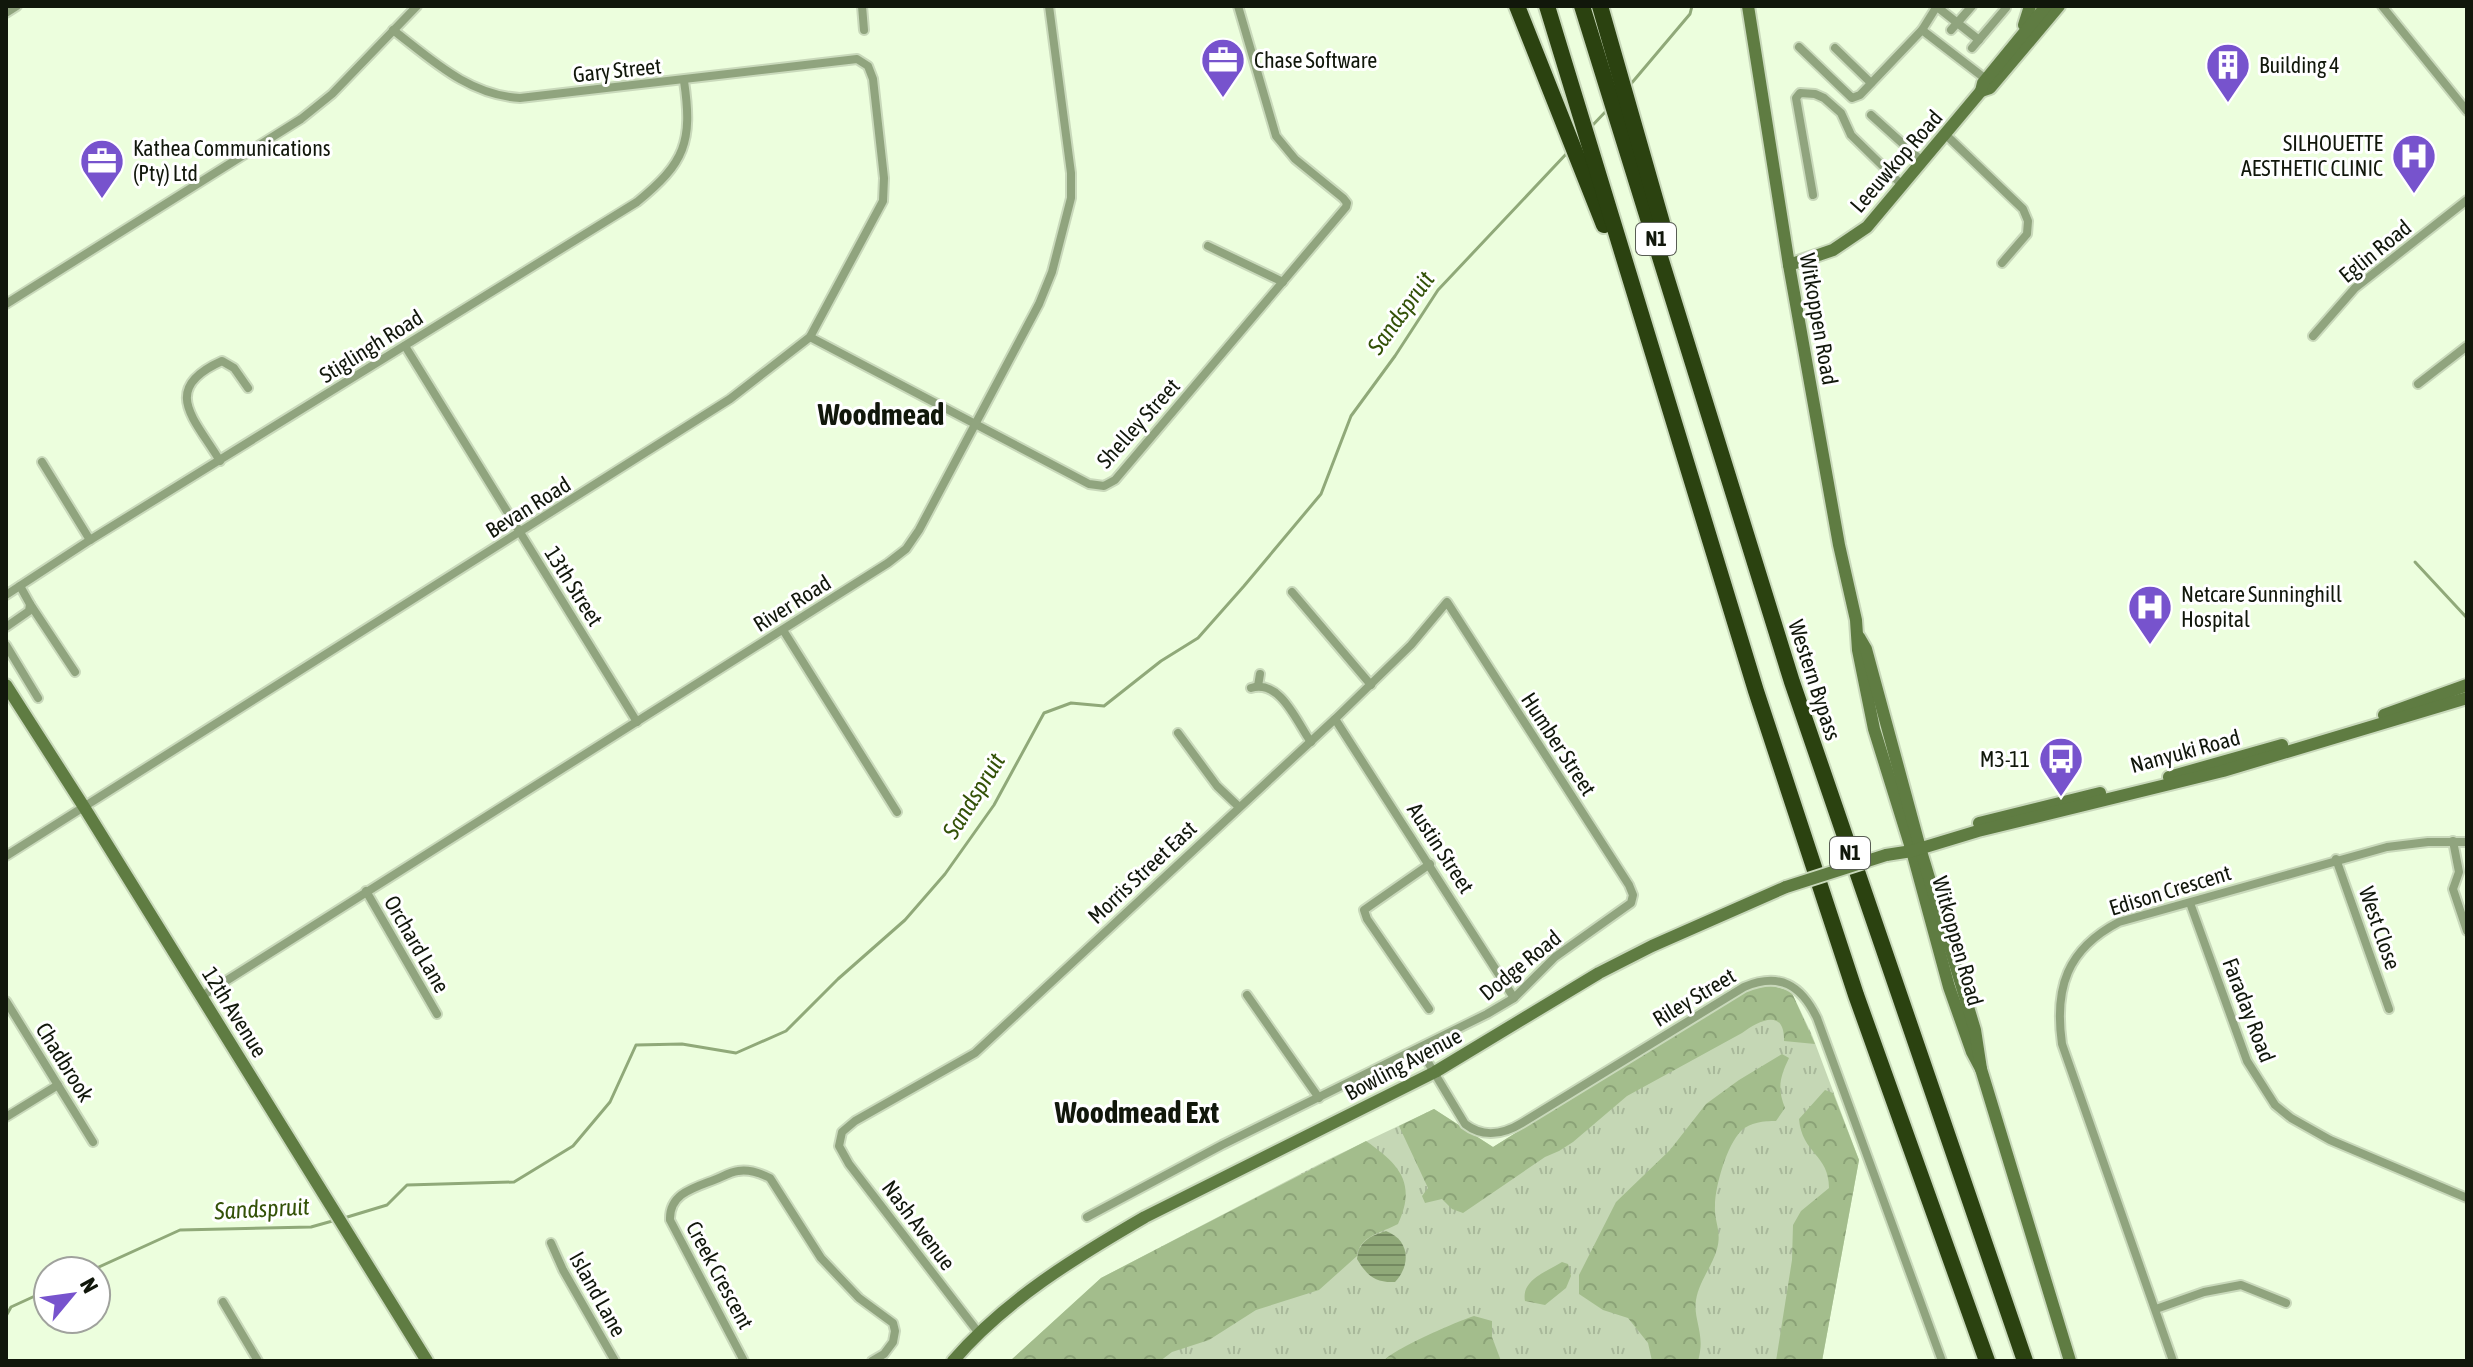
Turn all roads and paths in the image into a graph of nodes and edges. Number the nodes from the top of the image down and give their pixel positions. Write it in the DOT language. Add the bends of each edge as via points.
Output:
graph roads {
  1 [pos="17,6"];
  2 [pos="417,6"];
  3 [pos="862,6"];
  4 [pos="1049,6"];
  5 [pos="1238,6"];
  6 [pos="1547,6"];
  7 [pos="1582,6"];
  8 [pos="1600,6"];
  9 [pos="1748,6"];
  10 [pos="1936,6"];
  11 [pos="1972,6"];
  12 [pos="2030,6"];
  13 [pos="2046,6"];
  14 [pos="2059,6"];
  15 [pos="2382,6"];
  16 [pos="1518,8"];
  17 [pos="2006,8"];
  18 [pos="6,13"];
  19 [pos="1954,27"];
  20 [pos="393,30"];
  21 [pos="864,30"];
  22 [pos="1922,30"];
  23 [pos="1799,47"];
  24 [pos="1835,48"];
  25 [pos="1605,54"];
  26 [pos="2003,59"];
  27 [pos="864,62"];
  28 [pos="684,81"];
  29 [pos="1871,83"];
  30 [pos="1987,85"];
  31 [pos="2467,111"];
  32 [pos="1871,115"];
  33 [pos="1945,134"];
  34 [pos="1923,162"];
  35 [pos="1590,169"];
  36 [pos="1903,186"];
  37 [pos="1813,195"];
  38 [pos="2467,200"];
  39 [pos="1208,246"];
  40 [pos="2002,263"];
  41 [pos="1789,265"];
  42 [pos="1283,282"];
  43 [pos="6,304"];
  44 [pos="2313,336"];
  45 [pos="810,337"];
  46 [pos="405,346"];
  47 [pos="2467,346"];
  48 [pos="2418,384"];
  49 [pos="248,388"];
  50 [pos="975,426"];
  51 [pos="220,461"];
  52 [pos="42,462"];
  53 [pos="520,534"];
  54 [pos="90,540"];
  55 [pos="20,586"];
  56 [pos="1292,592"];
  57 [pos="6,595"];
  58 [pos="1447,602"];
  59 [pos="30,604"];
  60 [pos="6,627"];
  61 [pos="783,630"];
  62 [pos="6,645"];
  63 [pos="75,672"];
  64 [pos="1260,674"];
  65 [pos="6,685"];
  66 [pos="1371,685"];
  67 [pos="2467,685"];
  68 [pos="38,698"];
  69 [pos="2467,698"];
  70 [pos="1335,719"];
  71 [pos="637,722"];
  72 [pos="1178,733"];
  73 [pos="1311,742"];
  74 [pos="84,807"];
  75 [pos="1239,807"];
  76 [pos="897,812"];
  77 [pos="2453,841"];
  78 [pos="2467,842"];
  79 [pos="1912,847"];
  80 [pos="6,856"];
  81 [pos="2336,859"];
  82 [pos="1430,864"];
  83 [pos="366,891"];
  84 [pos="2456,899"];
  85 [pos="2467,899"];
  86 [pos="2190,903"];
  87 [pos="1628,907"];
  88 [pos="2467,931"];
  89 [pos="1247,995"];
  90 [pos="202,996"];
  91 [pos="1514,998"];
  92 [pos="6,1001"];
  93 [pos="1429,1009"];
  94 [pos="2389,1009"];
  95 [pos="437,1014"];
  96 [pos="1420,1049"];
  97 [pos="1435,1072"];
  98 [pos="58,1085"];
  99 [pos="1319,1098"];
  100 [pos="6,1117"];
  101 [pos="839,1137"];
  102 [pos="93,1142"];
  103 [pos="2467,1198"];
  104 [pos="1087,1217"];
  105 [pos="551,1243"];
  106 [pos="223,1302"];
  107 [pos="2286,1303"];
  108 [pos="2156,1309"];
  109 [pos="978,1332"];
  110 [pos="258,1361"];
  111 [pos="427,1361"];
  112 [pos="615,1361"];
  113 [pos="744,1361"];
  114 [pos="872,1361"];
  115 [pos="953,1361"];
  116 [pos="1942,1361"];
  117 [pos="1987,1361"];
  118 [pos="2025,1361"];
  119 [pos="2070,1361"];
  120 [pos="2173,1361"];
  1 -- 18 [label="street"];
  2 -- 20 [label="street"];
  3 -- 21 [label="street"];
  4 -- 50 [label="street, River Road" via="1071,173 1070,212 1048,284"];
  5 -- 42 [label="street, Shelley Street" via="1276,136 1347,203"];
  6 -- 35 [label="highway"];
  7 -- 25 [label="highway"];
  8 -- 25 [label="highway"];
  9 -- 41 [label="main road, Witkoppen Road"];
  10 -- 19 [label="street"];
  10 -- 22 [label="street"];
  11 -- 19 [label="street"];
  12 -- 26 [label="main road" via="2027,21"];
  13 -- 26 [label="main road, Leeuwkop Road"];
  14 -- 30 [label="main road, Leeuwkop Road"];
  15 -- 31 [label="street"];
  16 -- 35 [label="highway" via="1552,94"];
  17 -- 19 [label="street" via="1976,44"];
  20 -- 28 [label="street, Gary Street" via="463,82 508,97"];
  20 -- 43 [label="street" via="301,119"];
  22 -- 29 [label="street"];
  22 -- 30 [label="street"];
  23 -- 29 [label="street" via="1852,98"];
  24 -- 29 [label="street"];
  25 -- 118 [label="highway, Western Bypass / N1" via="1675,270 1688,342 1792,682"];
  26 -- 30 [label="main road, Leeuwkop Road"];
  27 -- 28 [label="street, Gary Street" via="851,58"];
  27 -- 45 [label="street, Bevan Road" via="873,79 883,201"];
  28 -- 46 [label="street, Stiglingh Road" via="686,142 648,193"];
  30 -- 33 [label="main road, Leeuwkop Road"];
  32 -- 34 [label="street"];
  33 -- 34 [label="main road, Leeuwkop Road"];
  33 -- 40 [label="street" via="2027,215 2027,234"];
  34 -- 36 [label="main road, Leeuwkop Road"];
  35 -- 117 [label="highway, N1" via="1856,995"];
  36 -- 37 [label="street" via="1856,140 1841,113 1824,98 1800,93 1796,98"];
  36 -- 41 [label="main road, Leeuwkop Road" via="1845,244"];
  38 -- 44 [label="street, Eglin Road" via="2355,288"];
  39 -- 42 [label="street"];
  41 -- 79 [label="main road, Witkoppen Road" via="1874,729"];
  42 -- 50 [label="street, Shelley Street" via="1111,483 1089,484"];
  45 -- 50 [label="street, Shelley Street"];
  45 -- 53 [label="street, Bevan Road" via="709,414"];
  46 -- 51 [label="street, Stiglingh Road"];
  46 -- 53 [label="street, 13th Street"];
  47 -- 48 [label="street"];
  49 -- 51 [label="street" via="234,368 219,362 195,377 185,391 186,404"];
  50 -- 61 [label="street, River Road" via="906,549"];
  51 -- 54 [label="street, Stiglingh Road"];
  52 -- 54 [label="street"];
  53 -- 71 [label="street, 13th Street"];
  53 -- 74 [label="street, Bevan Road"];
  54 -- 55 [label="street, Stiglingh Road"];
  55 -- 57 [label="street, Stiglingh Road"];
  55 -- 59 [label="street"];
  56 -- 66 [label="street"];
  58 -- 66 [label="street, Morris Street East"];
  58 -- 87 [label="street, Humber Street" via="1629,885 1633,899"];
  59 -- 60 [label="street" via="29,611"];
  59 -- 63 [label="street"];
  61 -- 71 [label="street, River Road"];
  61 -- 76 [label="street"];
  62 -- 68 [label="street"];
  64 -- 73 [label="street" via="1255,687 1277,693"];
  65 -- 74 [label="main road, 12th Avenue"];
  66 -- 70 [label="street, Morris Street East"];
  67 -- 79 [label="main road, Nanyuki Road" via="2346,727 2161,779 2047,804"];
  69 -- 79 [label="main road, Nanyuki Road" via="2223,771"];
  70 -- 73 [label="street, Morris Street East"];
  70 -- 82 [label="street, Austin Street"];
  71 -- 83 [label="street, River Road"];
  72 -- 75 [label="street"];
  73 -- 75 [label="street, Morris Street East"];
  74 -- 80 [label="street, Bevan Road"];
  74 -- 90 [label="main road, 12th Avenue"];
  75 -- 101 [label="street, Morris Street East" via="975,1053 855,1121"];
  77 -- 78 [label="street, Edison Crescent"];
  77 -- 81 [label="street, Edison Crescent" via="2387,847"];
  77 -- 84 [label="street" via="2459,863 2453,884"];
  79 -- 97 [label="main road, Bowling Avenue, bridge" via="1786,887 1711,918 1599,973"];
  79 -- 119 [label="main road, Witkoppen Road" via="1975,1030 1981,1069"];
  81 -- 86 [label="street, Edison Crescent"];
  81 -- 94 [label="street, West Close"];
  82 -- 91 [label="street, Austin Street"];
  82 -- 93 [label="street" via="1364,910"];
  83 -- 90 [label="street, River Road"];
  83 -- 95 [label="street, Orchard Lane"];
  84 -- 85 [label="street"];
  84 -- 88 [label="street"];
  86 -- 103 [label="street, Faraday Road" via="2247,1061 2275,1105 2330,1140"];
  86 -- 108 [label="street, Edison Crescent" via="2103,930 2070,965 2060,996 2062,1044"];
  87 -- 91 [label="street, Dodge Road" via="1555,957"];
  89 -- 99 [label="street"];
  90 -- 111 [label="main road, 12th Avenue"];
  91 -- 96 [label="street, Dodge Road"];
  92 -- 98 [label="street, Chadbrook"];
  96 -- 97 [label="street, Riley Street"];
  96 -- 99 [label="street, Dodge Road"];
  97 -- 109 [label="main road, Bowling Avenue" via="1133,1225 1024,1295"];
  97 -- 116 [label="street, Riley Street" via="1465,1124 1485,1133 1507,1130 1744,987 1770,980 1796,988 1817,1018"];
  98 -- 100 [label="street"];
  98 -- 102 [label="street, Chadbrook"];
  99 -- 104 [label="street, Dodge Road"];
  101 -- 109 [label="street, Nash Avenue" via="849,1164"];
  105 -- 112 [label="street, Island Lane"];
  106 -- 110 [label="street"];
  107 -- 108 [label="street" via="2241,1285"];
  108 -- 120 [label="street, Edison Crescent"];
  109 -- 115 [label="main road, Bowling Avenue"];
  113 -- 114 [label="street, Creek Crescent" via="670,1220 675,1200 683,1193 739,1171 770,1178 821,1258 859,1298 890,1319 895,1336 884,1354"];
}
